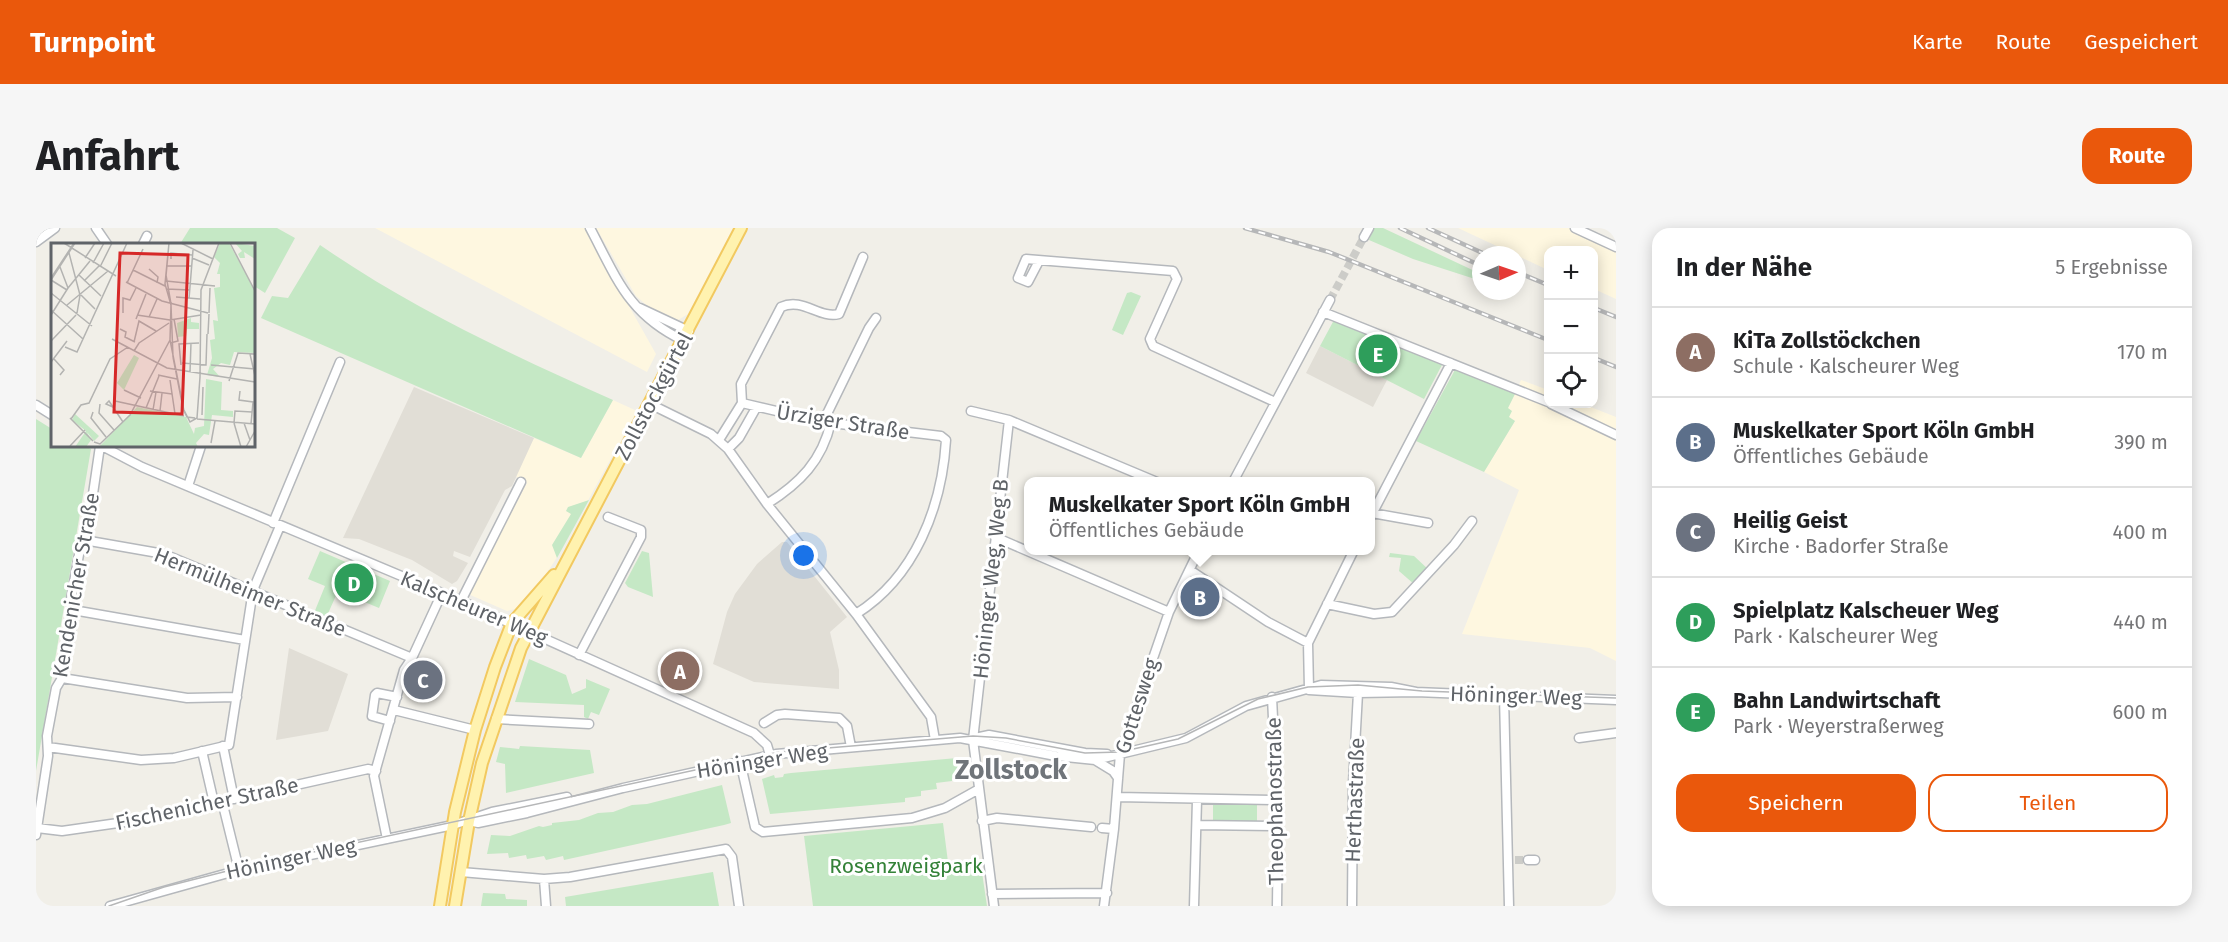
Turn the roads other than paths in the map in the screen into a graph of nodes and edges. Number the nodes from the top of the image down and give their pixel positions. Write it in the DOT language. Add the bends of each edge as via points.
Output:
graph roads {
  1 [pos="56,228"];
  2 [pos="96,228"];
  3 [pos="590,228"];
  4 [pos="741,228"];
  5 [pos="1369,228"];
  6 [pos="1575,228"];
  7 [pos="1364,237"];
  8 [pos="36,242"];
  9 [pos="106,243"];
  10 [pos="1616,247"];
  11 [pos="863,257"];
  12 [pos="1039,261"];
  13 [pos="1330,300"];
  14 [pos="1323,312"];
  15 [pos="876,318"];
  16 [pos="686,336"];
  17 [pos="340,362"];
  18 [pos="1451,363"];
  19 [pos="1544,401"];
  20 [pos="1275,402"];
  21 [pos="742,403"];
  22 [pos="650,404"];
  23 [pos="36,405"];
  24 [pos="756,408"];
  25 [pos="1560,408"];
  26 [pos="971,411"];
  27 [pos="51,415"];
  28 [pos="1009,420"];
  29 [pos="827,422"];
  30 [pos="1616,435"];
  31 [pos="719,440"];
  32 [pos="101,447"];
  33 [pos="103,447"];
  34 [pos="201,447"];
  35 [pos="728,449"];
  36 [pos="1145,477"];
  37 [pos="1236,477"];
  38 [pos="521,482"];
  39 [pos="188,486"];
  40 [pos="767,504"];
  41 [pos="1375,509"];
  42 [pos="1375,515"];
  43 [pos="608,518"];
  44 [pos="1472,521"];
  45 [pos="1428,523"];
  46 [pos="277,524"];
  47 [pos="995,537"];
  48 [pos="84,540"];
  49 [pos="1024,550"];
  50 [pos="1037,555"];
  51 [pos="1197,555"];
  52 [pos="1352,555"];
  53 [pos="564,564"];
  54 [pos="1190,570"];
  55 [pos="253,590"];
  56 [pos="442,593"];
  57 [pos="461,601"];
  58 [pos="1327,604"];
  59 [pos="73,610"];
  60 [pos="1169,612"];
  61 [pos="856,614"];
  62 [pos="512,623"];
  63 [pos="530,632"];
  64 [pos="245,640"];
  65 [pos="1308,643"];
  66 [pos="579,655"];
  67 [pos="412,658"];
  68 [pos="62,678"];
  69 [pos="1309,689"];
  70 [pos="1416,692"];
  71 [pos="1358,693"];
  72 [pos="1272,696"];
  73 [pos="1504,696"];
  74 [pos="237,697"];
  75 [pos="397,697"];
  76 [pos="1616,700"];
  77 [pos="394,710"];
  78 [pos="495,718"];
  79 [pos="390,721"];
  80 [pos="764,723"];
  81 [pos="589,724"];
  82 [pos="475,730"];
  83 [pos="1616,733"];
  84 [pos="1579,738"];
  85 [pos="973,739"];
  86 [pos="935,740"];
  87 [pos="48,747"];
  88 [pos="223,747"];
  89 [pos="851,747"];
  90 [pos="202,751"];
  91 [pos="1120,754"];
  92 [pos="770,755"];
  93 [pos="1095,760"];
  94 [pos="740,761"];
  95 [pos="376,771"];
  96 [pos="1118,778"];
  97 [pos="979,789"];
  98 [pos="1117,797"];
  99 [pos="234,799"];
  100 [pos="1197,800"];
  101 [pos="1277,800"];
  102 [pos="218,802"];
  103 [pos="469,821"];
  104 [pos="982,821"];
  105 [pos="453,825"];
  106 [pos="1197,825"];
  107 [pos="1091,826"];
  108 [pos="1278,826"];
  109 [pos="1102,828"];
  110 [pos="1114,829"];
  111 [pos="36,831"];
  112 [pos="387,839"];
  113 [pos="239,870"];
  114 [pos="461,872"];
  115 [pos="544,879"];
  116 [pos="992,894"];
  117 [pos="1107,894"];
  118 [pos="113,906"];
  119 [pos="440,906"];
  120 [pos="455,906"];
  121 [pos="546,906"];
  122 [pos="739,906"];
  123 [pos="994,906"];
  124 [pos="1104,906"];
  125 [pos="1194,906"];
  126 [pos="1277,906"];
  127 [pos="1352,906"];
  128 [pos="1509,906"];
  1 -- 8 [label="street"];
  2 -- 9 [label="street"];
  3 -- 16 [label="street" via="622,289 635,305"];
  4 -- 16 [label="main road, Zollstockgürtel"];
  5 -- 7 [label="street"];
  6 -- 10 [label="street"];
  11 -- 21 [label="street" via="839,314 790,302 781,307 741,384"];
  12 -- 20 [label="street" via="1173,271 1177,279 1150,339 1153,346"];
  13 -- 14 [label="street"];
  14 -- 18 [label="street"];
  14 -- 20 [label="street"];
  15 -- 29 [label="street"];
  16 -- 22 [label="main road, Zollstockgürtel"];
  17 -- 46 [label="street"];
  18 -- 19 [label="street"];
  18 -- 41 [label="street"];
  20 -- 37 [label="street"];
  21 -- 24 [label="street, Ürziger Straße"];
  21 -- 31 [label="street"];
  22 -- 31 [label="street"];
  22 -- 53 [label="main road, Zollstockgürtel"];
  23 -- 27 [label="street"];
  24 -- 29 [label="street, Ürziger Straße"];
  24 -- 35 [label="street"];
  25 -- 30 [label="street"];
  26 -- 28 [label="street"];
  28 -- 36 [label="street"];
  28 -- 47 [label="street, Höninger Weg, Weg B"];
  29 -- 40 [label="street" via="823,449 817,460 792,488"];
  29 -- 61 [label="street, Ürziger Straße" via="946,440 944,477 919,544 885,591"];
  31 -- 35 [label="street"];
  32 -- 48 [label="street, Kendenicher Straße"];
  33 -- 39 [label="street, Kalscheurer Weg"];
  34 -- 39 [label="street"];
  35 -- 40 [label="street"];
  38 -- 57 [label="street"];
  39 -- 46 [label="street, Kalscheurer Weg"];
  40 -- 61 [label="street"];
  42 -- 45 [label="street"];
  43 -- 66 [label="street" via="641,530 641,537"];
  44 -- 58 [label="street" via="1392,612 1374,614"];
  46 -- 55 [label="street"];
  46 -- 56 [label="street, Kalscheurer Weg"];
  47 -- 49 [label="street"];
  47 -- 85 [label="street, Höninger Weg, Weg B"];
  48 -- 55 [label="street, Hermülheimer Straße" via="164,554"];
  48 -- 59 [label="street, Kendenicher Straße" via="71,599"];
  50 -- 60 [label="street"];
  51 -- 54 [label="street, Gottesweg"];
  52 -- 58 [label="street"];
  53 -- 62 [label="main road, Zollstockgürtel"];
  53 -- 63 [label="main road, Zollstockgürtel"];
  54 -- 60 [label="street, Gottesweg"];
  54 -- 65 [label="street" via="1268,622"];
  55 -- 64 [label="street"];
  55 -- 67 [label="street, Hermülheimer Straße"];
  56 -- 57 [label="street, Kalscheurer Weg"];
  56 -- 67 [label="street"];
  57 -- 62 [label="street, Kalscheurer Weg"];
  58 -- 65 [label="street"];
  59 -- 64 [label="street"];
  59 -- 68 [label="street, Kendenicher Straße"];
  60 -- 91 [label="street, Gottesweg"];
  61 -- 86 [label="street" via="931,717"];
  62 -- 63 [label="street, Kalscheurer Weg"];
  62 -- 82 [label="main road, Zollstockgürtel"];
  63 -- 66 [label="street, Kalscheurer Weg"];
  63 -- 78 [label="main road, Zollstockgürtel"];
  64 -- 74 [label="street"];
  65 -- 69 [label="street"];
  66 -- 92 [label="street, Kalscheurer Weg" via="754,733 767,745"];
  67 -- 75 [label="street" via="404,670"];
  68 -- 74 [label="street" via="176,696"];
  68 -- 87 [label="street, Kendenicher Straße" via="56,688"];
  69 -- 70 [label="street, Höninger Weg" via="1321,685 1358,685"];
  69 -- 71 [label="street, Höninger Weg"];
  69 -- 72 [label="street, Höninger Weg"];
  70 -- 71 [label="street, Höninger Weg"];
  70 -- 73 [label="street, Höninger Weg"];
  71 -- 127 [label="street, Herthastraße"];
  72 -- 91 [label="street, Höninger Weg" via="1186,738"];
  72 -- 101 [label="street, Theophanostraße"];
  73 -- 76 [label="street, Höninger Weg"];
  73 -- 128 [label="street" via="1511,860"];
  74 -- 88 [label="street" via="231,743"];
  75 -- 77 [label="street"];
  75 -- 79 [label="street" via="375,695 372,716"];
  77 -- 79 [label="street"];
  77 -- 82 [label="street"];
  78 -- 81 [label="street"];
  78 -- 103 [label="main road, Zollstockgürtel"];
  79 -- 95 [label="street"];
  80 -- 89 [label="street, Höninger Weg" via="785,714 839,718 847,726"];
  82 -- 105 [label="main road, Zollstockgürtel"];
  83 -- 84 [label="street"];
  85 -- 86 [label="street, Höninger Weg"];
  85 -- 91 [label="street, Höninger Weg" via="989,735 1085,753"];
  85 -- 93 [label="street, Höninger Weg"];
  85 -- 97 [label="street, Höninger Weg, Weg B"];
  86 -- 89 [label="street, Höninger Weg"];
  87 -- 90 [label="street" via="132,760 174,758"];
  87 -- 111 [label="street, Kendenicher Straße"];
  88 -- 90 [label="street"];
  88 -- 99 [label="street"];
  89 -- 92 [label="street, Höninger Weg"];
  90 -- 102 [label="street"];
  91 -- 93 [label="street, Höninger Weg"];
  91 -- 96 [label="street, Gottesweg"];
  92 -- 94 [label="street, Höninger Weg"];
  93 -- 96 [label="street"];
  94 -- 97 [label="street" via="755,826 760,832 912,818 945,808"];
  94 -- 103 [label="street, Höninger Weg" via="485,822"];
  95 -- 99 [label="street, Fischenicher Straße" via="368,769"];
  95 -- 112 [label="street" via="374,781"];
  96 -- 98 [label="street, Gottesweg"];
  97 -- 104 [label="street, Höninger Weg, Weg B"];
  98 -- 100 [label="street"];
  98 -- 110 [label="street, Gottesweg"];
  99 -- 102 [label="street, Fischenicher Straße"];
  100 -- 101 [label="street"];
  100 -- 106 [label="street"];
  101 -- 108 [label="street, Theophanostraße"];
  102 -- 111 [label="street, Fischenicher Straße" via="139,820"];
  102 -- 113 [label="street"];
  103 -- 105 [label="street, Höninger Weg"];
  103 -- 114 [label="main road, Zollstockgürtel"];
  104 -- 107 [label="street"];
  104 -- 116 [label="street, Höninger Weg, Weg B"];
  105 -- 112 [label="street, Höninger Weg"];
  105 -- 119 [label="main road, Zollstockgürtel"];
  106 -- 108 [label="street"];
  106 -- 125 [label="street"];
  108 -- 126 [label="street, Theophanostraße"];
  109 -- 110 [label="street"];
  110 -- 117 [label="street, Gottesweg"];
  112 -- 113 [label="street, Höninger Weg"];
  113 -- 118 [label="street, Höninger Weg"];
  114 -- 115 [label="street"];
  114 -- 120 [label="main road, Zollstockgürtel"];
  115 -- 121 [label="street"];
  115 -- 122 [label="street" via="726,849 732,857"];
  116 -- 117 [label="street"];
  116 -- 123 [label="street, Höninger Weg, Weg B"];
  117 -- 124 [label="street, Gottesweg"];
}
